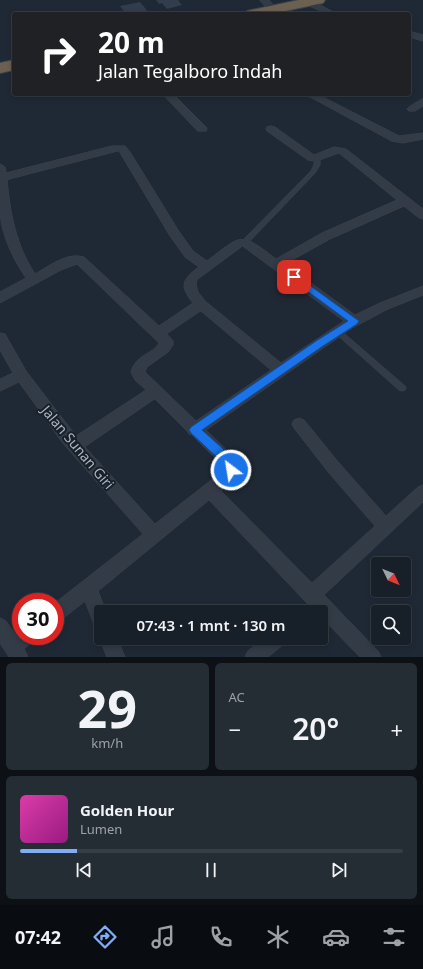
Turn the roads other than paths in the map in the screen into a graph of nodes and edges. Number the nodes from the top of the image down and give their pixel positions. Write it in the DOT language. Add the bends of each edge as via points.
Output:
graph roads {
  1 [pos="313,1"];
  2 [pos="269,5"];
  3 [pos="256,12"];
  4 [pos="330,12"];
  5 [pos="411,35"];
  6 [pos="423,38"];
  7 [pos="12,65"];
  8 [pos="0,68"];
  9 [pos="170,96"];
  10 [pos="314,96"];
  11 [pos="423,102"];
  12 [pos="412,109"];
  13 [pos="202,129"];
  14 [pos="271,129"];
  15 [pos="423,136"];
  16 [pos="317,158"];
  17 [pos="1,177"];
  18 [pos="406,201"];
  19 [pos="2,205"];
  20 [pos="423,215"];
  21 [pos="244,242"];
  22 [pos="276,264"];
  23 [pos="207,267"];
  24 [pos="34,280"];
  25 [pos="423,290"];
  26 [pos="0,298"];
  27 [pos="201,304"];
  28 [pos="354,321"];
  29 [pos="337,332"];
  30 [pos="158,333"];
  31 [pos="0,338"];
  32 [pos="280,370"];
  33 [pos="21,375"];
  34 [pos="0,385"];
  35 [pos="402,388"];
  36 [pos="154,392"];
  37 [pos="299,424"];
  38 [pos="194,430"];
  39 [pos="75,445"];
  40 [pos="210,490"];
  41 [pos="423,492"];
  42 [pos="385,526"];
  43 [pos="154,535"];
  44 [pos="88,588"];
  45 [pos="314,604"];
  46 [pos="95,605"];
  47 [pos="64,607"];
  48 [pos="0,627"];
  49 [pos="111,645"];
  50 [pos="269,645"];
  51 [pos="19,647"];
  52 [pos="116,657"];
  53 [pos="254,657"];
  54 [pos="372,657"];
  1 -- 2 [label="highway"];
  1 -- 4 [label="street"];
  2 -- 3 [label="highway"];
  5 -- 6 [label="street"];
  7 -- 8 [label="highway"];
  9 -- 13 [label="street"];
  10 -- 15 [label="street" via="396,139"];
  11 -- 12 [label="street"];
  14 -- 16 [label="street" via="307,155"];
  16 -- 18 [label="street" via="333,150 342,151"];
  16 -- 21 [label="lane" via="313,172"];
  17 -- 19 [label="street"];
  17 -- 23 [label="street" via="121,148 174,234 189,254"];
  18 -- 20 [label="street"];
  18 -- 22 [label="street" via="326,236"];
  19 -- 24 [label="street" via="15,249"];
  21 -- 22 [label="street"];
  21 -- 23 [label="street"];
  22 -- 28 [label="street"];
  23 -- 27 [label="street" via="190,281 192,294"];
  24 -- 26 [label="street"];
  24 -- 30 [label="street" via="67,262 80,260"];
  25 -- 28 [label="street"];
  27 -- 30 [label="street"];
  27 -- 32 [label="street"];
  28 -- 29 [label="street"];
  29 -- 32 [label="street"];
  29 -- 35 [label="lane"];
  30 -- 36 [label="street" via="166,341 166,346 140,365 138,372"];
  31 -- 33 [label="street, Jalan Sunan Giri"];
  32 -- 38 [label="street"];
  33 -- 34 [label="street"];
  33 -- 39 [label="street, Jalan Sunan Giri"];
  36 -- 38 [label="street"];
  36 -- 39 [label="street"];
  37 -- 42 [label="street"];
  38 -- 40 [label="street" via="227,460 231,467 229,474"];
  39 -- 43 [label="street, Jalan Sunan Giri"];
  40 -- 43 [label="street"];
  40 -- 45 [label="street"];
  41 -- 42 [label="street"];
  42 -- 45 [label="street"];
  43 -- 44 [label="street"];
  44 -- 46 [label="street"];
  44 -- 47 [label="street"];
  45 -- 54 [label="street"];
  48 -- 51 [label="street"];
  49 -- 52 [label="street"];
  50 -- 53 [label="street"];
}
